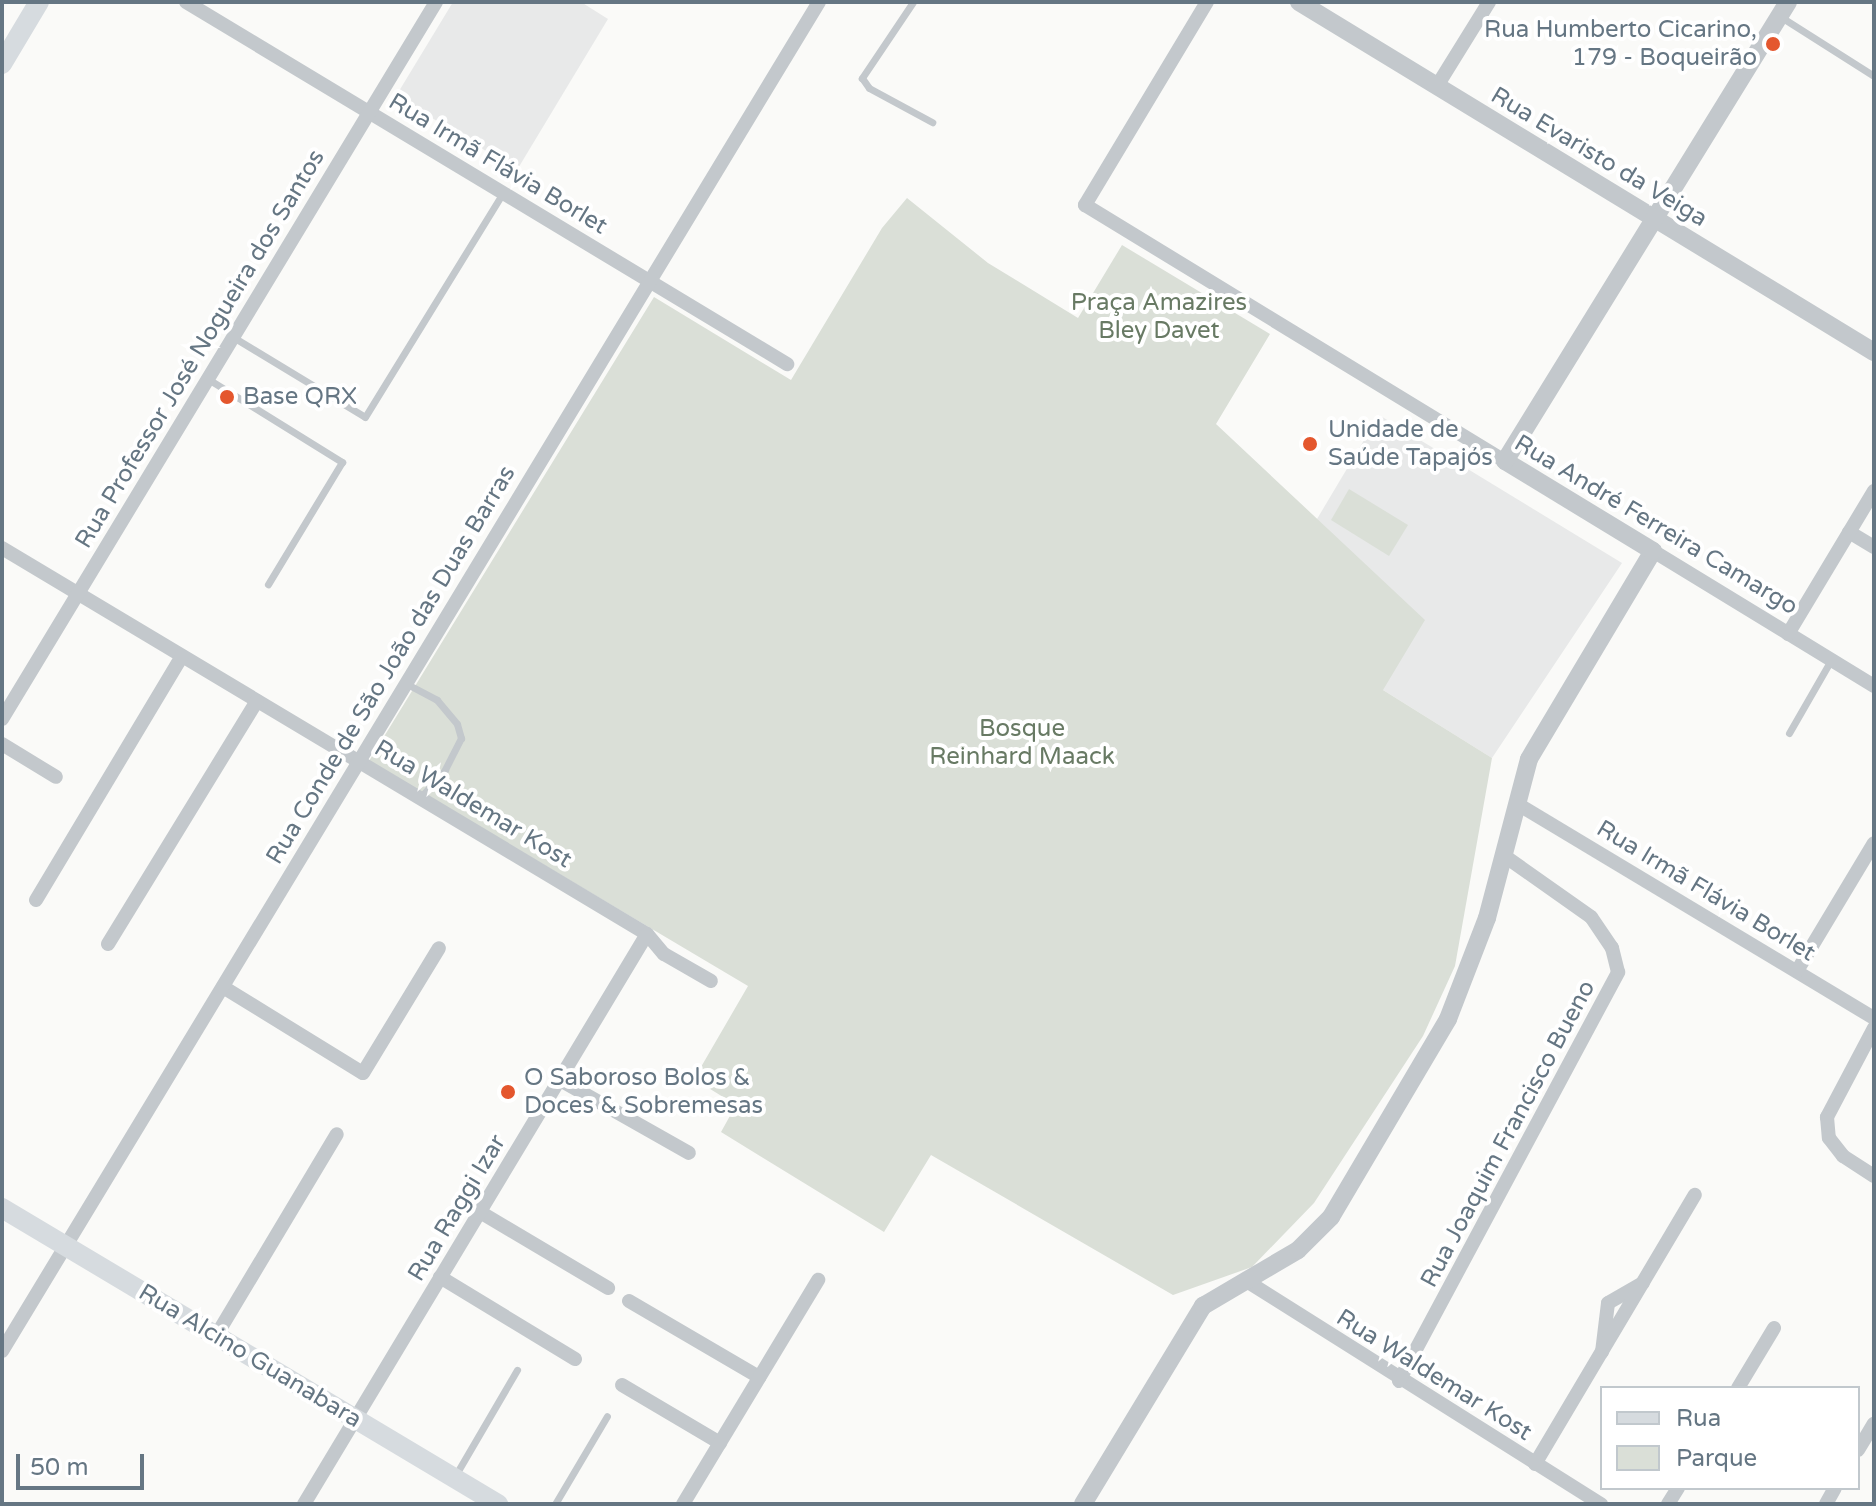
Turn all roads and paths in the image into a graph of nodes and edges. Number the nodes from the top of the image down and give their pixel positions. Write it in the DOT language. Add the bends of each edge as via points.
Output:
graph roads {
  1 [pos="39,2"];
  2 [pos="186,2"];
  3 [pos="436,2"];
  4 [pos="819,2"];
  5 [pos="913,2"];
  6 [pos="1207,2"];
  7 [pos="1299,2"];
  8 [pos="1489,2"];
  9 [pos="1783,9"];
  10 [pos="2,64"];
  11 [pos="1874,76"];
  12 [pos="1437,86"];
  13 [pos="370,112"];
  14 [pos="932,122"];
  15 [pos="503,193"];
  16 [pos="1654,219"];
  17 [pos="650,281"];
  18 [pos="233,337"];
  19 [pos="1874,352"];
  20 [pos="787,364"];
  21 [pos="208,379"];
  22 [pos="1505,461"];
  23 [pos="1874,491"];
  24 [pos="1849,532"];
  25 [pos="1874,547"];
  26 [pos="2,548"];
  27 [pos="1653,551"];
  28 [pos="268,584"];
  29 [pos="78,594"];
  30 [pos="1788,634"];
  31 [pos="182,656"];
  32 [pos="1831,660"];
  33 [pos="406,684"];
  34 [pos="1874,686"];
  35 [pos="257,701"];
  36 [pos="2,719"];
  37 [pos="1789,733"];
  38 [pos="2,744"];
  39 [pos="359,762"];
  40 [pos="56,777"];
  41 [pos="420,798"];
  42 [pos="1516,803"];
  43 [pos="1874,843"];
  44 [pos="1503,855"];
  45 [pos="36,900"];
  46 [pos="647,934"];
  47 [pos="108,944"];
  48 [pos="439,948"];
  49 [pos="1797,971"];
  50 [pos="711,981"];
  51 [pos="223,987"];
  52 [pos="1874,1018"];
  53 [pos="1874,1028"];
  54 [pos="560,1080"];
  55 [pos="337,1134"];
  56 [pos="689,1153"];
  57 [pos="1874,1176"];
  58 [pos="1695,1195"];
  59 [pos="2,1208"];
  60 [pos="480,1212"];
  61 [pos="65,1246"];
  62 [pos="440,1277"];
  63 [pos="818,1280"];
  64 [pos="1245,1280"];
  65 [pos="608,1288"];
  66 [pos="629,1301"];
  67 [pos="1774,1328"];
  68 [pos="216,1336"];
  69 [pos="2,1351"];
  70 [pos="575,1359"];
  71 [pos="517,1370"];
  72 [pos="759,1377"];
  73 [pos="1399,1381"];
  74 [pos="622,1385"];
  75 [pos="1739,1386"];
  76 [pos="607,1416"];
  77 [pos="355,1419"];
  78 [pos="1874,1423"];
  79 [pos="720,1443"];
  80 [pos="1860,1447"];
  81 [pos="1535,1464"];
  82 [pos="454,1478"];
  83 [pos="304,1504"];
  84 [pos="498,1504"];
  85 [pos="555,1504"];
  86 [pos="683,1504"];
  87 [pos="1083,1504"];
  88 [pos="1601,1504"];
  1 -- 10 [label="main road"];
  2 -- 13 [label="street, Rua Irmã Flávia Borlet"];
  3 -- 13 [label="street, Rua Professor José Nogueira dos Santos"];
  4 -- 17 [label="street, Rua Conde de São João das Duas Barras"];
  5 -- 14 [label="lane" via="862,78 869,88"];
  6 -- 22 [label="street, Rua André Ferreira Camargo" via="1085,205"];
  7 -- 12 [label="street, Rua Evaristo da Veiga"];
  8 -- 12 [label="street"];
  9 -- 11 [label="lane"];
  9 -- 16 [label="street"];
  12 -- 16 [label="street, Rua Evaristo da Veiga"];
  13 -- 15 [label="street, Rua Irmã Flávia Borlet"];
  13 -- 18 [label="street, Rua Professor José Nogueira dos Santos"];
  15 -- 17 [label="street, Rua Irmã Flávia Borlet"];
  15 -- 18 [label="lane" via="365,417"];
  16 -- 19 [label="street, Rua Evaristo da Veiga"];
  16 -- 22 [label="street"];
  17 -- 20 [label="street, Rua Irmã Flávia Borlet"];
  17 -- 33 [label="street, Rua Conde de São João das Duas Barras"];
  18 -- 21 [label="street, Rua Professor José Nogueira dos Santos"];
  21 -- 28 [label="lane" via="342,462"];
  21 -- 29 [label="street, Rua Professor José Nogueira dos Santos"];
  22 -- 27 [label="street, Rua André Ferreira Camargo"];
  23 -- 24 [label="street"];
  24 -- 25 [label="street"];
  24 -- 30 [label="street"];
  26 -- 29 [label="street, Rua Waldemar Kost"];
  27 -- 30 [label="street, Rua André Ferreira Camargo"];
  27 -- 42 [label="street" via="1537,743"];
  29 -- 31 [label="street, Rua Waldemar Kost"];
  29 -- 36 [label="street, Rua Professor José Nogueira dos Santos"];
  30 -- 32 [label="street, Rua André Ferreira Camargo"];
  31 -- 35 [label="street, Rua Waldemar Kost"];
  31 -- 45 [label="street"];
  32 -- 34 [label="street, Rua André Ferreira Camargo"];
  32 -- 37 [label="lane"];
  33 -- 39 [label="street, Rua Conde de São João das Duas Barras"];
  33 -- 41 [label="lane" via="437,700 457,724 461,738 450,763"];
  35 -- 39 [label="street, Rua Waldemar Kost"];
  35 -- 47 [label="street"];
  38 -- 40 [label="street"];
  39 -- 41 [label="street, Rua Waldemar Kost"];
  39 -- 51 [label="street, Rua Conde de São João das Duas Barras"];
  41 -- 46 [label="street, Rua Waldemar Kost"];
  42 -- 44 [label="street"];
  42 -- 49 [label="street, Rua Irmã Flávia Borlet"];
  43 -- 49 [label="street"];
  44 -- 64 [label="street" via="1477,951 1448,1019 1357,1178 1316,1234"];
  44 -- 73 [label="street, Rua Joaquim Francisco Bueno" via="1591,917 1612,948 1618,972"];
  46 -- 50 [label="street, Rua Waldemar Kost" via="664,954"];
  46 -- 54 [label="street, Rua Raggi Izar"];
  48 -- 51 [label="street" via="363,1073"];
  49 -- 52 [label="street, Rua Irmã Flávia Borlet"];
  51 -- 61 [label="street, Rua Conde de São João das Duas Barras"];
  53 -- 57 [label="street" via="1827,1117 1829,1138 1843,1156"];
  54 -- 56 [label="street"];
  54 -- 60 [label="street, Rua Raggi Izar"];
  55 -- 68 [label="street"];
  58 -- 81 [label="street"];
  59 -- 61 [label="main road, Rua Alcino Guanabara"];
  60 -- 62 [label="street, Rua Raggi Izar"];
  60 -- 65 [label="street"];
  61 -- 68 [label="main road, Rua Alcino Guanabara"];
  61 -- 69 [label="street, Rua Conde de São João das Duas Barras"];
  62 -- 70 [label="street"];
  62 -- 77 [label="street, Rua Raggi Izar"];
  63 -- 72 [label="street"];
  64 -- 73 [label="street, Rua Waldemar Kost"];
  64 -- 87 [label="street" via="1212,1297 1194,1316"];
  66 -- 72 [label="street"];
  67 -- 75 [label="street"];
  68 -- 77 [label="main road, Rua Alcino Guanabara"];
  71 -- 82 [label="lane"];
  72 -- 79 [label="street"];
  73 -- 81 [label="street, Rua Waldemar Kost"];
  74 -- 79 [label="street"];
  76 -- 85 [label="lane"];
  77 -- 82 [label="main road, Rua Alcino Guanabara"];
  77 -- 83 [label="street, Rua Raggi Izar"];
  78 -- 80 [label="street"];
  79 -- 86 [label="street"];
  81 -- 88 [label="street, Rua Waldemar Kost"];
  82 -- 84 [label="main road, Rua Alcino Guanabara"];
}
